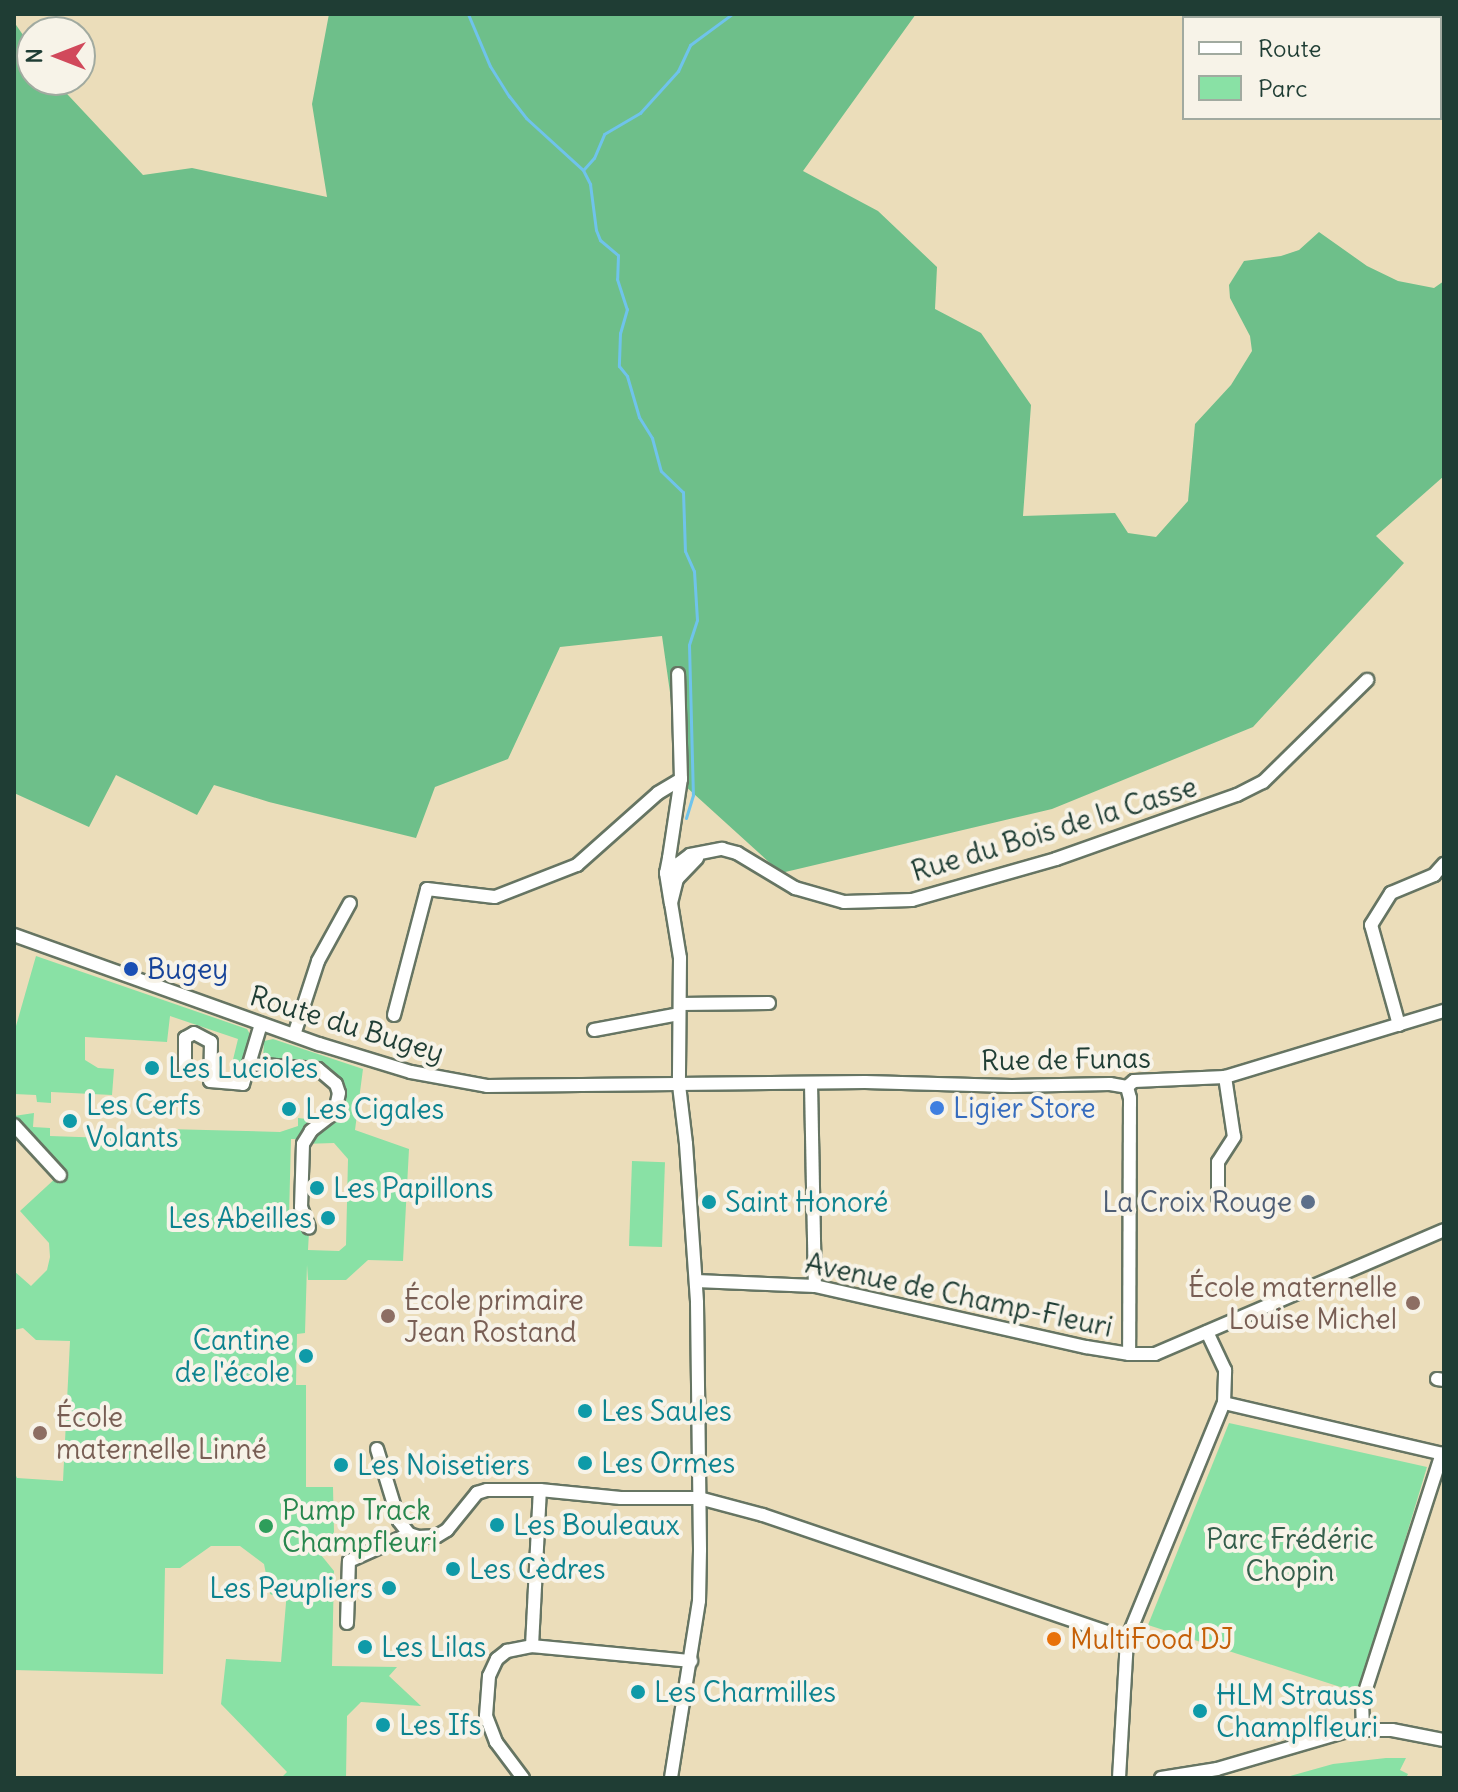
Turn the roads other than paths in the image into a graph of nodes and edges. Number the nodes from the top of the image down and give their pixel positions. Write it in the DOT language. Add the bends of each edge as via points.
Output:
graph roads {
  1 [pos="678,674"];
  2 [pos="1367,680"];
  3 [pos="681,779"];
  4 [pos="1444,864"];
  5 [pos="671,869"];
  6 [pos="350,903"];
  7 [pos="14,935"];
  8 [pos="769,1003"];
  9 [pos="679,1009"];
  10 [pos="1444,1011"];
  11 [pos="394,1015"];
  12 [pos="261,1024"];
  13 [pos="1399,1025"];
  14 [pos="594,1030"];
  15 [pos="294,1035"];
  16 [pos="249,1064"];
  17 [pos="210,1073"];
  18 [pos="1225,1077"];
  19 [pos="811,1083"];
  20 [pos="679,1085"];
  21 [pos="1127,1087"];
  22 [pos="14,1125"];
  23 [pos="60,1175"];
  24 [pos="1218,1198"];
  25 [pos="309,1228"];
  26 [pos="1444,1230"];
  27 [pos="696,1281"];
  28 [pos="815,1286"];
  29 [pos="1207,1332"];
  30 [pos="1129,1354"];
  31 [pos="1224,1403"];
  32 [pos="377,1449"];
  33 [pos="1443,1454"];
  34 [pos="540,1490"];
  35 [pos="699,1498"];
  36 [pos="409,1534"];
  37 [pos="347,1623"];
  38 [pos="1127,1639"];
  39 [pos="532,1646"];
  40 [pos="691,1661"];
  41 [pos="1363,1729"];
  42 [pos="1443,1740"];
  43 [pos="1218,1774"];
  44 [pos="523,1778"];
  45 [pos="671,1778"];
  46 [pos="1119,1778"];
  47 [pos="1161,1778"];
  1 -- 3 [label="street"];
  2 -- 5 [label="street, Rue du Bois de la Casse" via="1263,782 1237,795 1056,859 912,900 844,902 795,888 722,849 701,851"];
  3 -- 5 [label="street"];
  3 -- 11 [label="street" via="577,865 495,897 427,889"];
  4 -- 13 [label="street" via="1434,875 1391,893 1371,925"];
  5 -- 9 [label="street"];
  6 -- 15 [label="street" via="318,961"];
  7 -- 12 [label="street, Route du Bugey"];
  8 -- 9 [label="street"];
  9 -- 14 [label="street"];
  9 -- 20 [label="street"];
  10 -- 13 [label="street, Rue de Funas"];
  12 -- 15 [label="street, Route du Bugey"];
  12 -- 16 [label="street"];
  13 -- 18 [label="street, Rue de Funas"];
  15 -- 20 [label="street, Route du Bugey" via="453,1082"];
  16 -- 17 [label="street" via="243,1084 210,1081"];
  16 -- 25 [label="street" via="318,1069 339,1093 335,1112 303,1144 301,1207"];
  18 -- 21 [label="street, Rue de Funas" via="1134,1081"];
  18 -- 24 [label="street" via="1234,1137 1218,1162"];
  19 -- 20 [label="street, Rue de Funas"];
  19 -- 21 [label="street, Rue de Funas"];
  19 -- 28 [label="street"];
  20 -- 27 [label="street"];
  21 -- 30 [label="street"];
  22 -- 23 [label="street"];
  26 -- 29 [label="street, Avenue de Champ-Fleuri"];
  27 -- 28 [label="street, Avenue de Champ-Fleuri"];
  27 -- 35 [label="street"];
  28 -- 30 [label="street, Avenue de Champ-Fleuri"];
  29 -- 30 [label="street, Avenue de Champ-Fleuri" via="1155,1354"];
  29 -- 31 [label="street" via="1225,1370"];
  31 -- 33 [label="street"];
  31 -- 38 [label="street"];
  32 -- 36 [label="street" via="399,1521"];
  33 -- 41 [label="street" via="1362,1701"];
  34 -- 35 [label="street"];
  34 -- 36 [label="street" via="477,1493 437,1536"];
  34 -- 39 [label="street"];
  35 -- 38 [label="street"];
  35 -- 40 [label="street" via="699,1601"];
  36 -- 37 [label="street" via="349,1561"];
  38 -- 46 [label="street"];
  39 -- 40 [label="street"];
  39 -- 44 [label="street" via="507,1651 497,1659 485,1693 486,1716 496,1742"];
  40 -- 45 [label="street"];
  41 -- 42 [label="street"];
  41 -- 43 [label="street" via="1338,1732"];
  43 -- 47 [label="street"];
}
